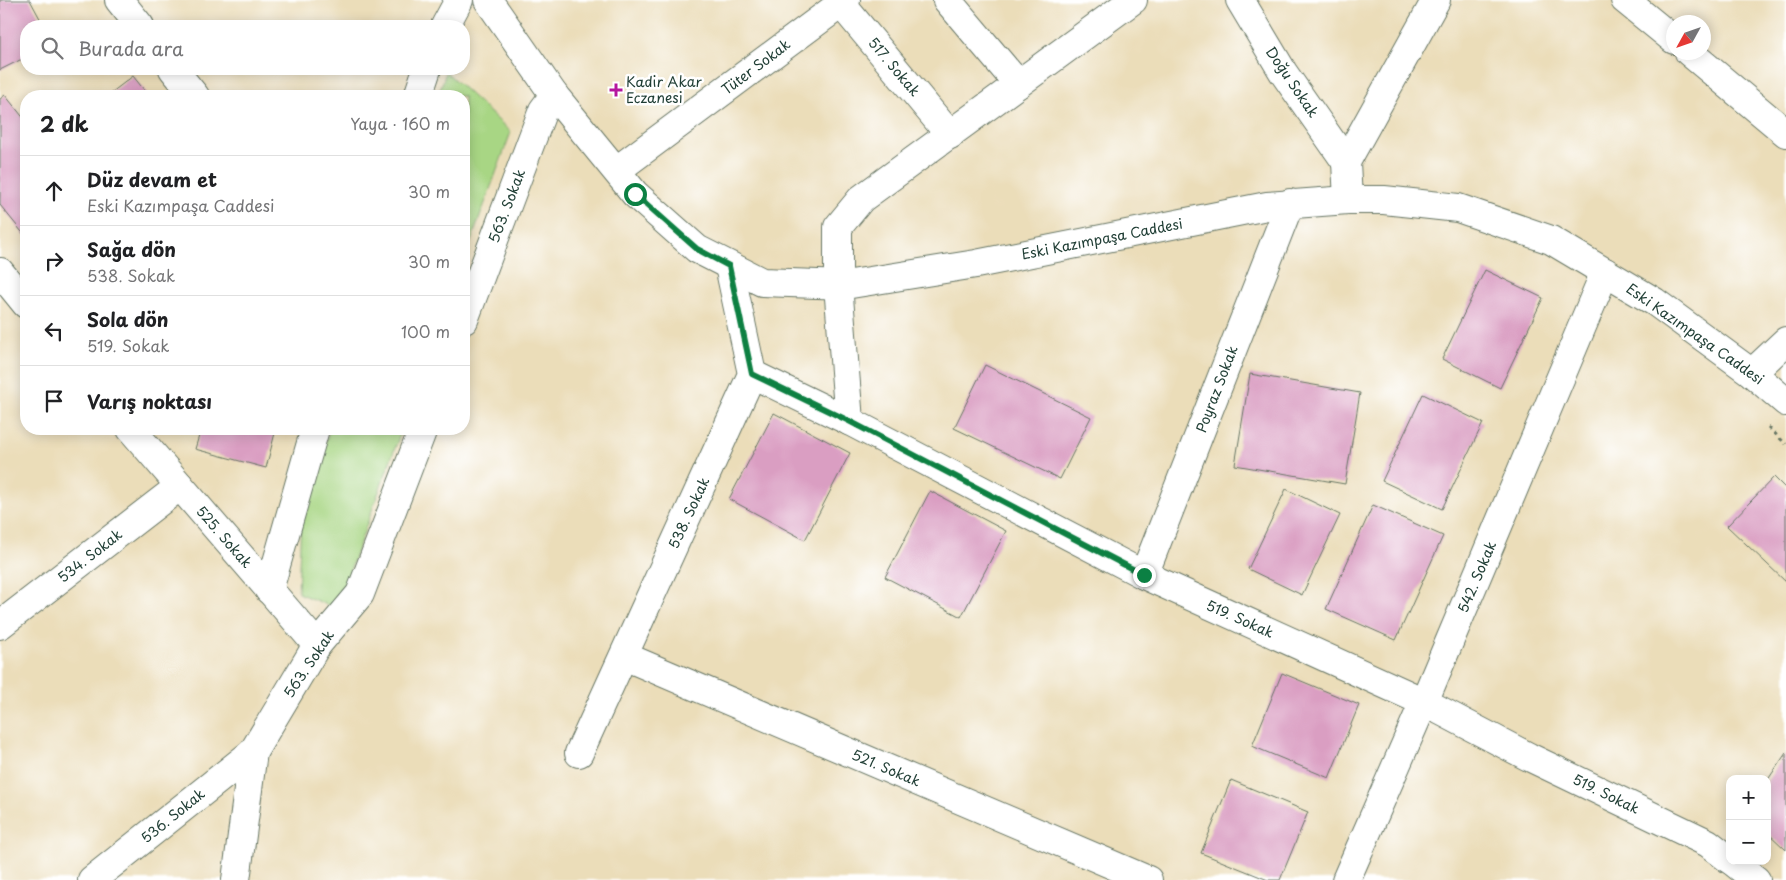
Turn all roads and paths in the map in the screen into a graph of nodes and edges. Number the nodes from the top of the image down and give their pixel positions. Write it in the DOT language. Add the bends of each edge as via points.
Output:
graph roads {
  1 [pos="119,0"];
  2 [pos="459,0"];
  3 [pos="488,0"];
  4 [pos="947,0"];
  5 [pos="1133,0"];
  6 [pos="1240,0"];
  7 [pos="1436,0"];
  8 [pos="1625,0"];
  9 [pos="842,1"];
  10 [pos="135,20"];
  11 [pos="448,20"];
  12 [pos="1666,33"];
  13 [pos="1699,60"];
  14 [pos="179,75"];
  15 [pos="425,75"];
  16 [pos="1018,84"];
  17 [pos="190,90"];
  18 [pos="420,90"];
  19 [pos="554,95"];
  20 [pos="1786,133"];
  21 [pos="950,134"];
  22 [pos="1346,162"];
  23 [pos="617,170"];
  24 [pos="1348,200"];
  25 [pos="1290,203"];
  26 [pos="729,266"];
  27 [pos="0,272"];
  28 [pos="1605,272"];
  29 [pos="838,285"];
  30 [pos="20,297"];
  31 [pos="470,304"];
  32 [pos="1786,341"];
  33 [pos="1752,373"];
  34 [pos="752,374"];
  35 [pos="1786,402"];
  36 [pos="849,421"];
  37 [pos="136,435"];
  38 [pos="313,435"];
  39 [pos="421,435"];
  40 [pos="180,486"];
  41 [pos="1144,575"];
  42 [pos="269,590"];
  43 [pos="0,625"];
  44 [pos="317,645"];
  45 [pos="624,656"];
  46 [pos="1424,702"];
  47 [pos="253,752"];
  48 [pos="579,753"];
  49 [pos="1726,857"];
  50 [pos="1737,865"];
  51 [pos="92,880"];
  52 [pos="236,880"];
  53 [pos="1148,880"];
  54 [pos="1346,880"];
  55 [pos="1756,880"];
  1 -- 10 [label="street"];
  2 -- 11 [label="street"];
  3 -- 19 [label="street, Eski Kazımpaşa Caddesi"];
  4 -- 16 [label="street"];
  5 -- 16 [label="street"];
  6 -- 22 [label="street, Doğu Sokak" via="1283,72"];
  7 -- 22 [label="street"];
  8 -- 12 [label="street"];
  9 -- 21 [label="street, 517. Sokak"];
  9 -- 23 [label="street, Tüter Sokak"];
  13 -- 20 [label="street"];
  14 -- 17 [label="street"];
  15 -- 18 [label="street"];
  16 -- 21 [label="street"];
  19 -- 23 [label="street, Eski Kazımpaşa Caddesi"];
  19 -- 31 [label="street, 563. Sokak" via="543,110"];
  21 -- 29 [label="street" via="861,199 838,227"];
  22 -- 24 [label="street"];
  23 -- 26 [label="street, Eski Kazımpaşa Caddesi" via="635,194 697,249"];
  24 -- 25 [label="street, Eski Kazımpaşa Caddesi"];
  24 -- 28 [label="street, Eski Kazımpaşa Caddesi" via="1384,200 1458,208 1551,240"];
  25 -- 29 [label="street, Eski Kazımpaşa Caddesi" via="976,264"];
  25 -- 41 [label="street, Poyraz Sokak"];
  26 -- 29 [label="street, Eski Kazımpaşa Caddesi" via="762,282"];
  26 -- 34 [label="street"];
  27 -- 30 [label="street"];
  28 -- 33 [label="street, Eski Kazımpaşa Caddesi" via="1655,302"];
  28 -- 46 [label="street, 542. Sokak"];
  29 -- 36 [label="street"];
  32 -- 33 [label="street"];
  33 -- 35 [label="street, Eski Kazımpaşa Caddesi"];
  34 -- 36 [label="street, 519. Sokak"];
  34 -- 45 [label="street, 538. Sokak"];
  36 -- 41 [label="street, 519. Sokak"];
  37 -- 40 [label="street, 525. Sokak"];
  38 -- 42 [label="street"];
  39 -- 44 [label="street, 563. Sokak" via="360,594"];
  40 -- 42 [label="street, 525. Sokak"];
  40 -- 43 [label="street, 534. Sokak"];
  41 -- 46 [label="street, 519. Sokak"];
  42 -- 44 [label="street, 525. Sokak"];
  44 -- 47 [label="street, 563. Sokak"];
  45 -- 48 [label="street, 538. Sokak"];
  45 -- 53 [label="street, 521. Sokak"];
  46 -- 49 [label="street, 519. Sokak" via="1708,844"];
  46 -- 54 [label="street, 542. Sokak"];
  47 -- 51 [label="street, 536. Sokak"];
  47 -- 52 [label="street, 563. Sokak"];
  50 -- 55 [label="street, 519. Sokak"];
}
